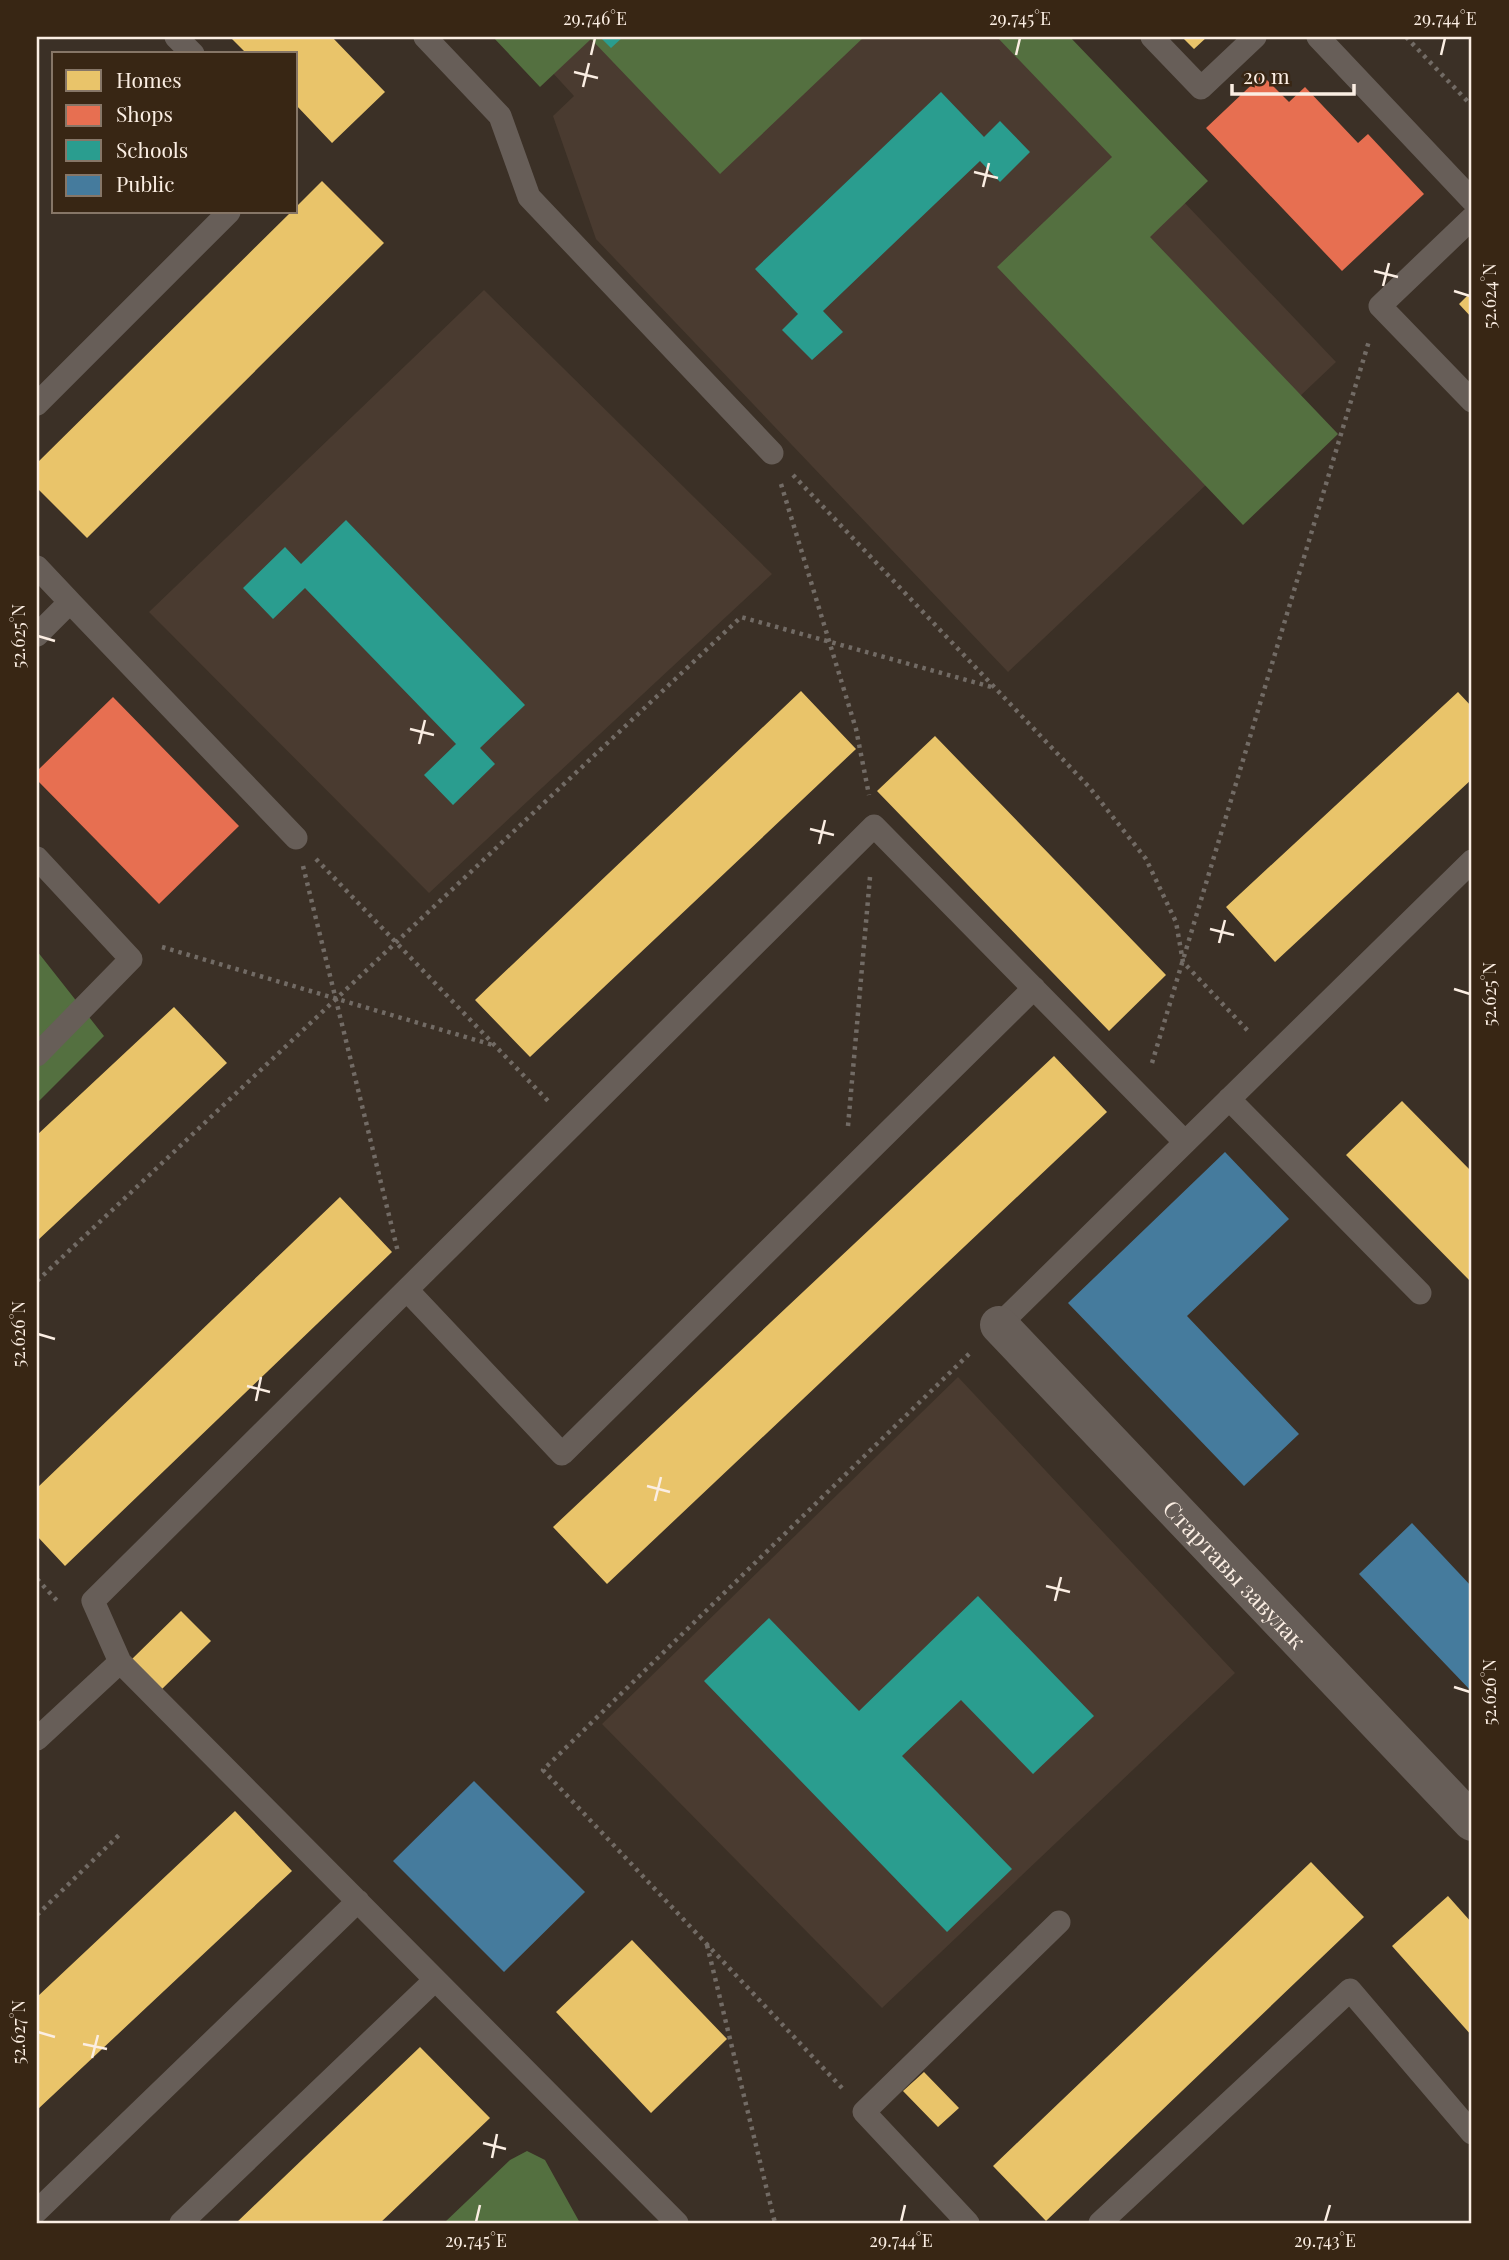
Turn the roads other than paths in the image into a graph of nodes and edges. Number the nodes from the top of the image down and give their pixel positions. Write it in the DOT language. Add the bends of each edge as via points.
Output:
graph roads {
  1 [pos="176,37"];
  2 [pos="425,37"];
  3 [pos="1152,37"];
  4 [pos="1255,37"];
  5 [pos="1318,37"];
  6 [pos="192,52"];
  7 [pos="1472,200"];
  8 [pos="227,214"];
  9 [pos="1472,218"];
  10 [pos="1472,401"];
  11 [pos="37,404"];
  12 [pos="772,453"];
  13 [pos="37,567"];
  14 [pos="70,602"];
  15 [pos="37,635"];
  16 [pos="296,838"];
  17 [pos="37,858"];
  18 [pos="1472,861"];
  19 [pos="1034,988"];
  20 [pos="37,1055"];
  21 [pos="1229,1100"];
  22 [pos="1185,1142"];
  23 [pos="407,1290"];
  24 [pos="1420,1293"];
  25 [pos="999,1325"];
  26 [pos="120,1662"];
  27 [pos="37,1739"];
  28 [pos="1472,1822"];
  29 [pos="358,1901"];
  30 [pos="1059,1922"];
  31 [pos="435,1980"];
  32 [pos="1472,2133"];
  33 [pos="37,2211"];
  34 [pos="181,2223"];
  35 [pos="677,2223"];
  36 [pos="968,2223"];
  37 [pos="1100,2223"];
  1 -- 6 [label="lane"];
  2 -- 12 [label="lane" via="500,116 529,197"];
  3 -- 4 [label="lane" via="1200,88"];
  5 -- 7 [label="lane"];
  8 -- 11 [label="lane"];
  9 -- 10 [label="lane" via="1380,306"];
  13 -- 14 [label="lane"];
  14 -- 15 [label="lane"];
  14 -- 16 [label="lane"];
  17 -- 20 [label="lane" via="131,959"];
  18 -- 21 [label="lane"];
  19 -- 22 [label="lane"];
  19 -- 23 [label="lane" via="874,826"];
  19 -- 23 [label="lane" via="562,1454"];
  21 -- 22 [label="lane"];
  21 -- 24 [label="lane"];
  22 -- 25 [label="lane"];
  23 -- 26 [label="lane" via="93,1601"];
  25 -- 28 [label="street, Стартавы завулак"];
  26 -- 27 [label="lane"];
  26 -- 29 [label="lane"];
  29 -- 31 [label="lane"];
  29 -- 33 [label="lane"];
  30 -- 36 [label="lane" via="864,2112"];
  31 -- 34 [label="lane"];
  31 -- 35 [label="lane"];
  32 -- 37 [label="lane" via="1350,1990"];
}
